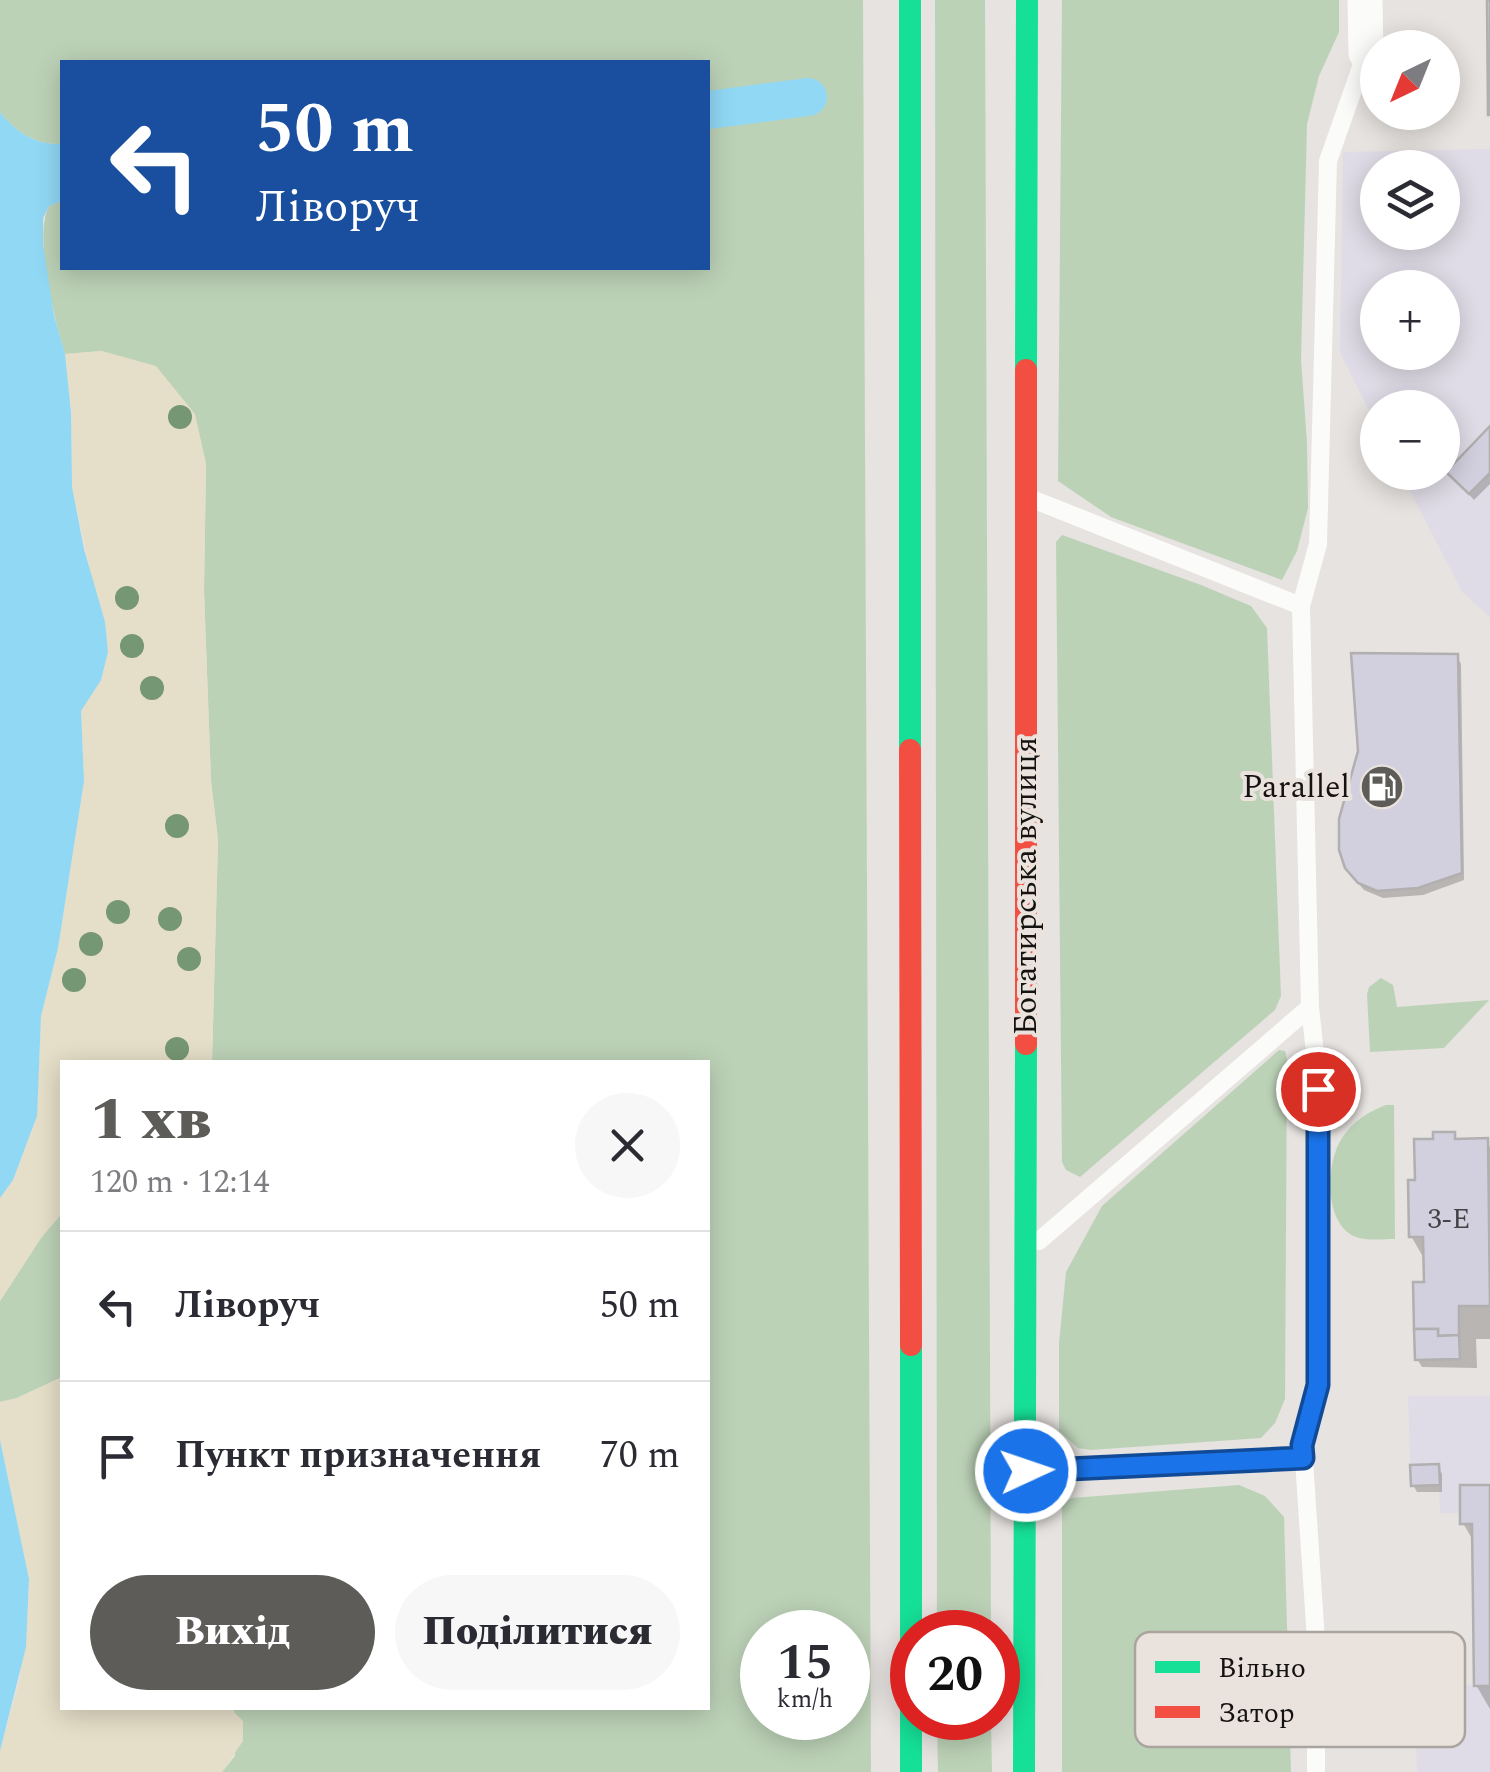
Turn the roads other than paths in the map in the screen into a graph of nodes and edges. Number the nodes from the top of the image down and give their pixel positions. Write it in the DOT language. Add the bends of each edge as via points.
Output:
graph roads {
  1 [pos="910,0"];
  2 [pos="1027,0"];
  3 [pos="1365,0"];
  4 [pos="1366,30"];
  5 [pos="1360,69"];
  6 [pos="1024,496"];
  7 [pos="1301,606"];
  8 [pos="1310,1007"];
  9 [pos="1028,1252"];
  10 [pos="1303,1458"];
  11 [pos="1026,1471"];
  12 [pos="1315,1632"];
  13 [pos="911,1772"];
  14 [pos="1024,1772"];
  1 -- 13 [label="main road"];
  2 -- 6 [label="main road, Богатирська вулиця"];
  3 -- 4 [label="street"];
  5 -- 7 [label="lane" via="1328,161 1318,544"];
  6 -- 7 [label="lane"];
  6 -- 9 [label="main road, Богатирська вулиця"];
  7 -- 8 [label="lane"];
  8 -- 9 [label="lane"];
  8 -- 10 [label="lane" via="1318,1089 1318,1385"];
  9 -- 11 [label="main road, Богатирська вулиця"];
  10 -- 11 [label="lane"];
  10 -- 12 [label="lane"];
  11 -- 14 [label="main road, Богатирська вулиця"];
}
